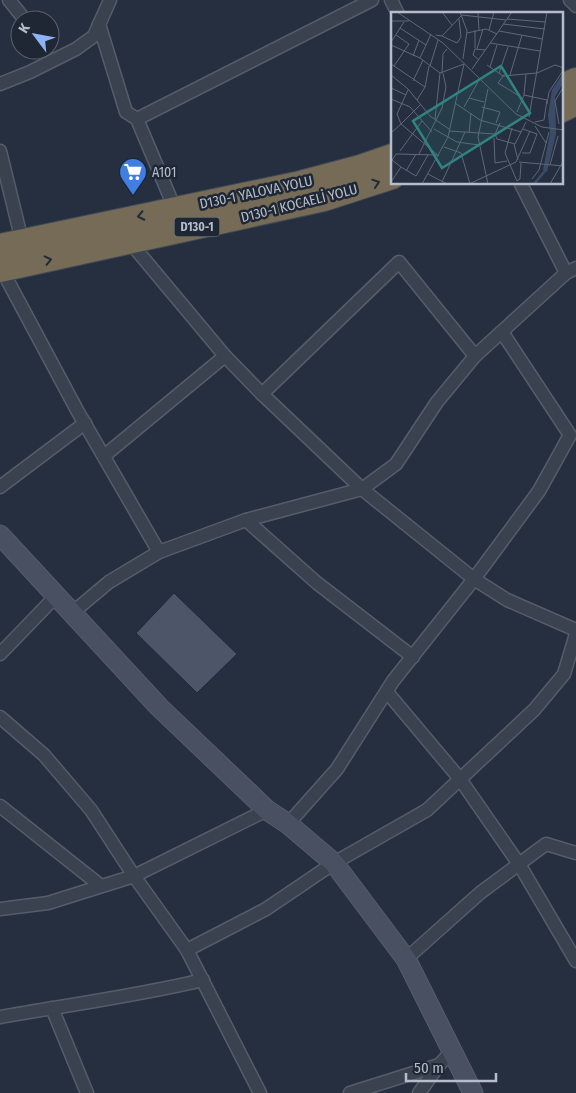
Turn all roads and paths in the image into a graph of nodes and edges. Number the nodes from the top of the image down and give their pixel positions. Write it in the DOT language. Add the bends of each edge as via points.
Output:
graph roads {
  1 [pos="9,0"];
  2 [pos="110,0"];
  3 [pos="372,0"];
  4 [pos="391,0"];
  5 [pos="570,0"];
  6 [pos="576,6"];
  7 [pos="17,10"];
  8 [pos="397,12"];
  9 [pos="100,24"];
  10 [pos="60,53"];
  11 [pos="45,60"];
  12 [pos="576,80"];
  13 [pos="0,84"];
  14 [pos="564,85"];
  15 [pos="576,103"];
  16 [pos="564,109"];
  17 [pos="137,119"];
  18 [pos="0,151"];
  19 [pos="391,156"];
  20 [pos="391,177"];
  21 [pos="522,185"];
  22 [pos="175,209"];
  23 [pos="129,242"];
  24 [pos="11,244"];
  25 [pos="1,270"];
  26 [pos="571,270"];
  27 [pos="502,332"];
  28 [pos="225,356"];
  29 [pos="475,356"];
  30 [pos="262,394"];
  31 [pos="84,423"];
  32 [pos="573,439"];
  33 [pos="104,456"];
  34 [pos="0,487"];
  35 [pos="362,488"];
  36 [pos="246,520"];
  37 [pos="0,535"];
  38 [pos="159,552"];
  39 [pos="474,579"];
  40 [pos="56,596"];
  41 [pos="72,613"];
  42 [pos="576,632"];
  43 [pos="0,654"];
  44 [pos="413,657"];
  45 [pos="387,692"];
  46 [pos="0,717"];
  47 [pos="460,779"];
  48 [pos="0,806"];
  49 [pos="267,810"];
  50 [pos="288,824"];
  51 [pos="576,853"];
  52 [pos="334,863"];
  53 [pos="519,864"];
  54 [pos="134,876"];
  55 [pos="101,886"];
  56 [pos="0,909"];
  57 [pos="187,950"];
  58 [pos="406,959"];
  59 [pos="576,961"];
  60 [pos="203,980"];
  61 [pos="52,1008"];
  62 [pos="0,1017"];
  63 [pos="452,1051"];
  64 [pos="439,1065"];
  65 [pos="87,1093"];
  66 [pos="260,1093"];
  67 [pos="350,1093"];
  68 [pos="419,1093"];
  69 [pos="472,1093"];
  1 -- 7 [label="street"];
  2 -- 9 [label="street"];
  3 -- 17 [label="street"];
  4 -- 8 [label="street"];
  5 -- 6 [label="street"];
  9 -- 10 [label="street" via="94,36 76,49"];
  9 -- 17 [label="street" via="126,112"];
  11 -- 13 [label="street" via="30,72"];
  12 -- 14 [label="highway"];
  15 -- 16 [label="highway"];
  17 -- 22 [label="street"];
  18 -- 24 [label="street"];
  19 -- 22 [label="highway, D130-1 YALOVA YOLU / D130-1" via="360,168 296,184"];
  23 -- 20 [label="highway, D130-1 KOCAELİ YOLU / D130-1, one-way" via="324,199"];
  21 -- 26 [label="street"];
  22 -- 24 [label="highway, D130-1 YALOVA YOLU / D130-1, one-way"];
  25 -- 23 [label="highway, D130-1 KOCAELİ YOLU / D130-1, one-way"];
  23 -- 28 [label="street"];
  25 -- 31 [label="street"];
  26 -- 27 [label="street"];
  27 -- 29 [label="street"];
  27 -- 32 [label="street"];
  28 -- 30 [label="street"];
  28 -- 33 [label="street"];
  29 -- 30 [label="street" via="399,262"];
  29 -- 35 [label="street" via="437,402 396,464"];
  30 -- 35 [label="street"];
  31 -- 33 [label="street"];
  31 -- 34 [label="street"];
  32 -- 39 [label="street"];
  33 -- 38 [label="street"];
  35 -- 36 [label="street"];
  35 -- 39 [label="street"];
  36 -- 38 [label="street"];
  36 -- 44 [label="street" via="317,583"];
  37 -- 40 [label="street"];
  38 -- 41 [label="street" via="109,582"];
  39 -- 42 [label="street" via="507,600"];
  39 -- 44 [label="street"];
  40 -- 41 [label="street"];
  40 -- 43 [label="street"];
  41 -- 49 [label="street" via="159,707"];
  42 -- 47 [label="street" via="564,674 534,710"];
  44 -- 45 [label="street"];
  45 -- 47 [label="street"];
  45 -- 50 [label="street" via="337,769"];
  46 -- 54 [label="street" via="44,755 92,810"];
  47 -- 52 [label="street" via="428,810"];
  47 -- 53 [label="street"];
  48 -- 55 [label="street"];
  49 -- 50 [label="street"];
  49 -- 54 [label="street"];
  50 -- 52 [label="street"];
  51 -- 53 [label="street" via="546,844"];
  52 -- 57 [label="street" via="266,909"];
  52 -- 58 [label="street"];
  53 -- 58 [label="street" via="480,893"];
  53 -- 59 [label="street"];
  54 -- 55 [label="street"];
  54 -- 57 [label="street"];
  55 -- 56 [label="street" via="48,903"];
  57 -- 60 [label="street"];
  58 -- 63 [label="street"];
  60 -- 61 [label="street"];
  60 -- 66 [label="street"];
  61 -- 62 [label="street"];
  61 -- 65 [label="street"];
  63 -- 64 [label="street"];
  63 -- 69 [label="street"];
  64 -- 67 [label="street"];
  64 -- 68 [label="street"];
}
